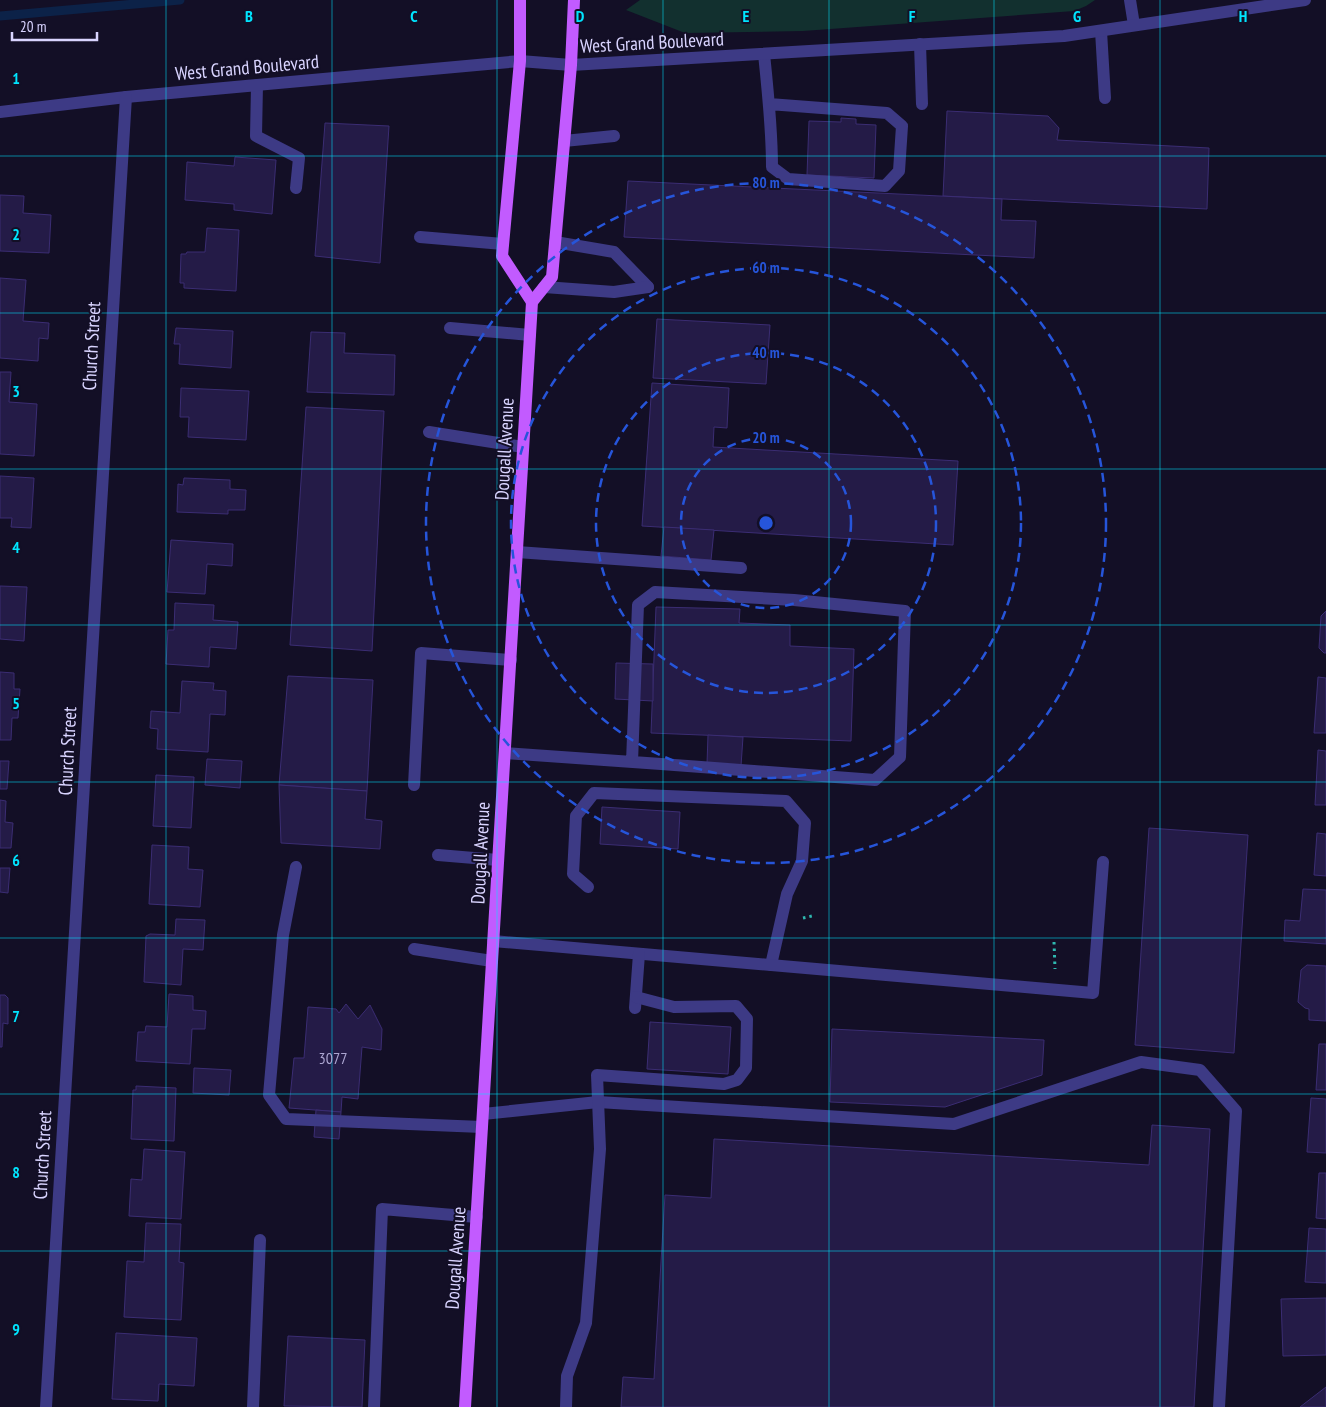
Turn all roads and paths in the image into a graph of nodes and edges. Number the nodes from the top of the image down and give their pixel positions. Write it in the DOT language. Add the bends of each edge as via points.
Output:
graph roads {
  1 [pos="520,0"];
  2 [pos="574,0"];
  3 [pos="1130,0"];
  4 [pos="1305,0"];
  5 [pos="1134,25"];
  6 [pos="1100,31"];
  7 [pos="920,44"];
  8 [pos="764,54"];
  9 [pos="520,61"];
  10 [pos="571,65"];
  11 [pos="257,85"];
  12 [pos="126,97"];
  13 [pos="1105,98"];
  14 [pos="769,104"];
  15 [pos="922,104"];
  16 [pos="0,112"];
  17 [pos="614,136"];
  18 [pos="564,141"];
  19 [pos="296,188"];
  20 [pos="420,237"];
  21 [pos="555,242"];
  22 [pos="503,244"];
  23 [pos="544,287"];
  24 [pos="532,302"];
  25 [pos="450,328"];
  26 [pos="530,335"];
  27 [pos="429,432"];
  28 [pos="523,447"];
  29 [pos="517,552"];
  30 [pos="741,568"];
  31 [pos="511,660"];
  32 [pos="505,753"];
  33 [pos="632,762"];
  34 [pos="414,785"];
  35 [pos="438,855"];
  36 [pos="498,860"];
  37 [pos="1103,862"];
  38 [pos="296,867"];
  39 [pos="588,887"];
  40 [pos="812,916"];
  41 [pos="800,919"];
  42 [pos="493,941"];
  43 [pos="1054,942"];
  44 [pos="414,949"];
  45 [pos="639,954"];
  46 [pos="492,961"];
  47 [pos="771,965"];
  48 [pos="1055,977"];
  49 [pos="598,1102"];
  50 [pos="482,1120"];
  51 [pos="476,1216"];
  52 [pos="260,1240"];
  53 [pos="46,1407"];
  54 [pos="253,1407"];
  55 [pos="374,1407"];
  56 [pos="465,1407"];
  57 [pos="566,1407"];
  58 [pos="1219,1407"];
  1 -- 9 [label="main road"];
  2 -- 10 [label="main road"];
  3 -- 5 [label="street"];
  4 -- 5 [label="street, West Grand Boulevard"];
  5 -- 6 [label="street, West Grand Boulevard"];
  6 -- 7 [label="street, West Grand Boulevard"];
  6 -- 13 [label="street"];
  7 -- 8 [label="street, West Grand Boulevard"];
  7 -- 15 [label="street"];
  8 -- 10 [label="street, West Grand Boulevard"];
  8 -- 14 [label="street"];
  9 -- 10 [label="street, West Grand Boulevard"];
  9 -- 11 [label="street, West Grand Boulevard"];
  9 -- 22 [label="main road"];
  10 -- 18 [label="main road"];
  11 -- 12 [label="street, West Grand Boulevard"];
  11 -- 19 [label="street" via="256,136 299,158"];
  12 -- 16 [label="street, West Grand Boulevard"];
  12 -- 53 [label="street, Church Street"];
  14 -- 14 [label="street" via="887,113 902,126 899,171 885,186 788,179 772,167"];
  17 -- 18 [label="street"];
  18 -- 21 [label="main road"];
  20 -- 22 [label="street"];
  21 -- 23 [label="main road" via="552,277"];
  21 -- 23 [label="street" via="614,252 648,287 614,292"];
  22 -- 24 [label="main road" via="502,256"];
  23 -- 24 [label="main road"];
  24 -- 26 [label="main road, Dougall Avenue"];
  25 -- 26 [label="street"];
  26 -- 28 [label="main road, Dougall Avenue"];
  27 -- 28 [label="street"];
  28 -- 29 [label="main road, Dougall Avenue"];
  29 -- 30 [label="street"];
  29 -- 31 [label="main road, Dougall Avenue"];
  31 -- 32 [label="main road, Dougall Avenue"];
  31 -- 34 [label="street" via="421,653"];
  32 -- 33 [label="street"];
  32 -- 36 [label="main road, Dougall Avenue"];
  33 -- 33 [label="street" via="875,780 900,757 905,611 794,600 655,592 638,605"];
  35 -- 36 [label="street"];
  36 -- 42 [label="main road, Dougall Avenue"];
  37 -- 47 [label="street" via="1093,994"];
  38 -- 50 [label="street" via="283,935 269,1095 286,1119"];
  39 -- 47 [label="street" via="573,874 576,816 594,792 786,801 805,823 802,861 787,894"];
  40 -- 41 [label="path"];
  42 -- 45 [label="street"];
  42 -- 46 [label="main road, Dougall Avenue"];
  43 -- 48 [label="path"];
  44 -- 46 [label="street"];
  45 -- 47 [label="street"];
  45 -- 49 [label="street" via="635,1002 674,1007 736,1006 747,1019 746,1068 737,1080 724,1084 597,1075"];
  46 -- 50 [label="main road, Dougall Avenue"];
  49 -- 50 [label="street"];
  49 -- 57 [label="street" via="600,1149 586,1323 567,1376"];
  49 -- 58 [label="street" via="954,1124 1142,1062 1200,1070 1236,1111"];
  50 -- 51 [label="main road, Dougall Avenue"];
  51 -- 55 [label="street" via="382,1209"];
  51 -- 56 [label="main road, Dougall Avenue"];
  52 -- 54 [label="street"];
}
